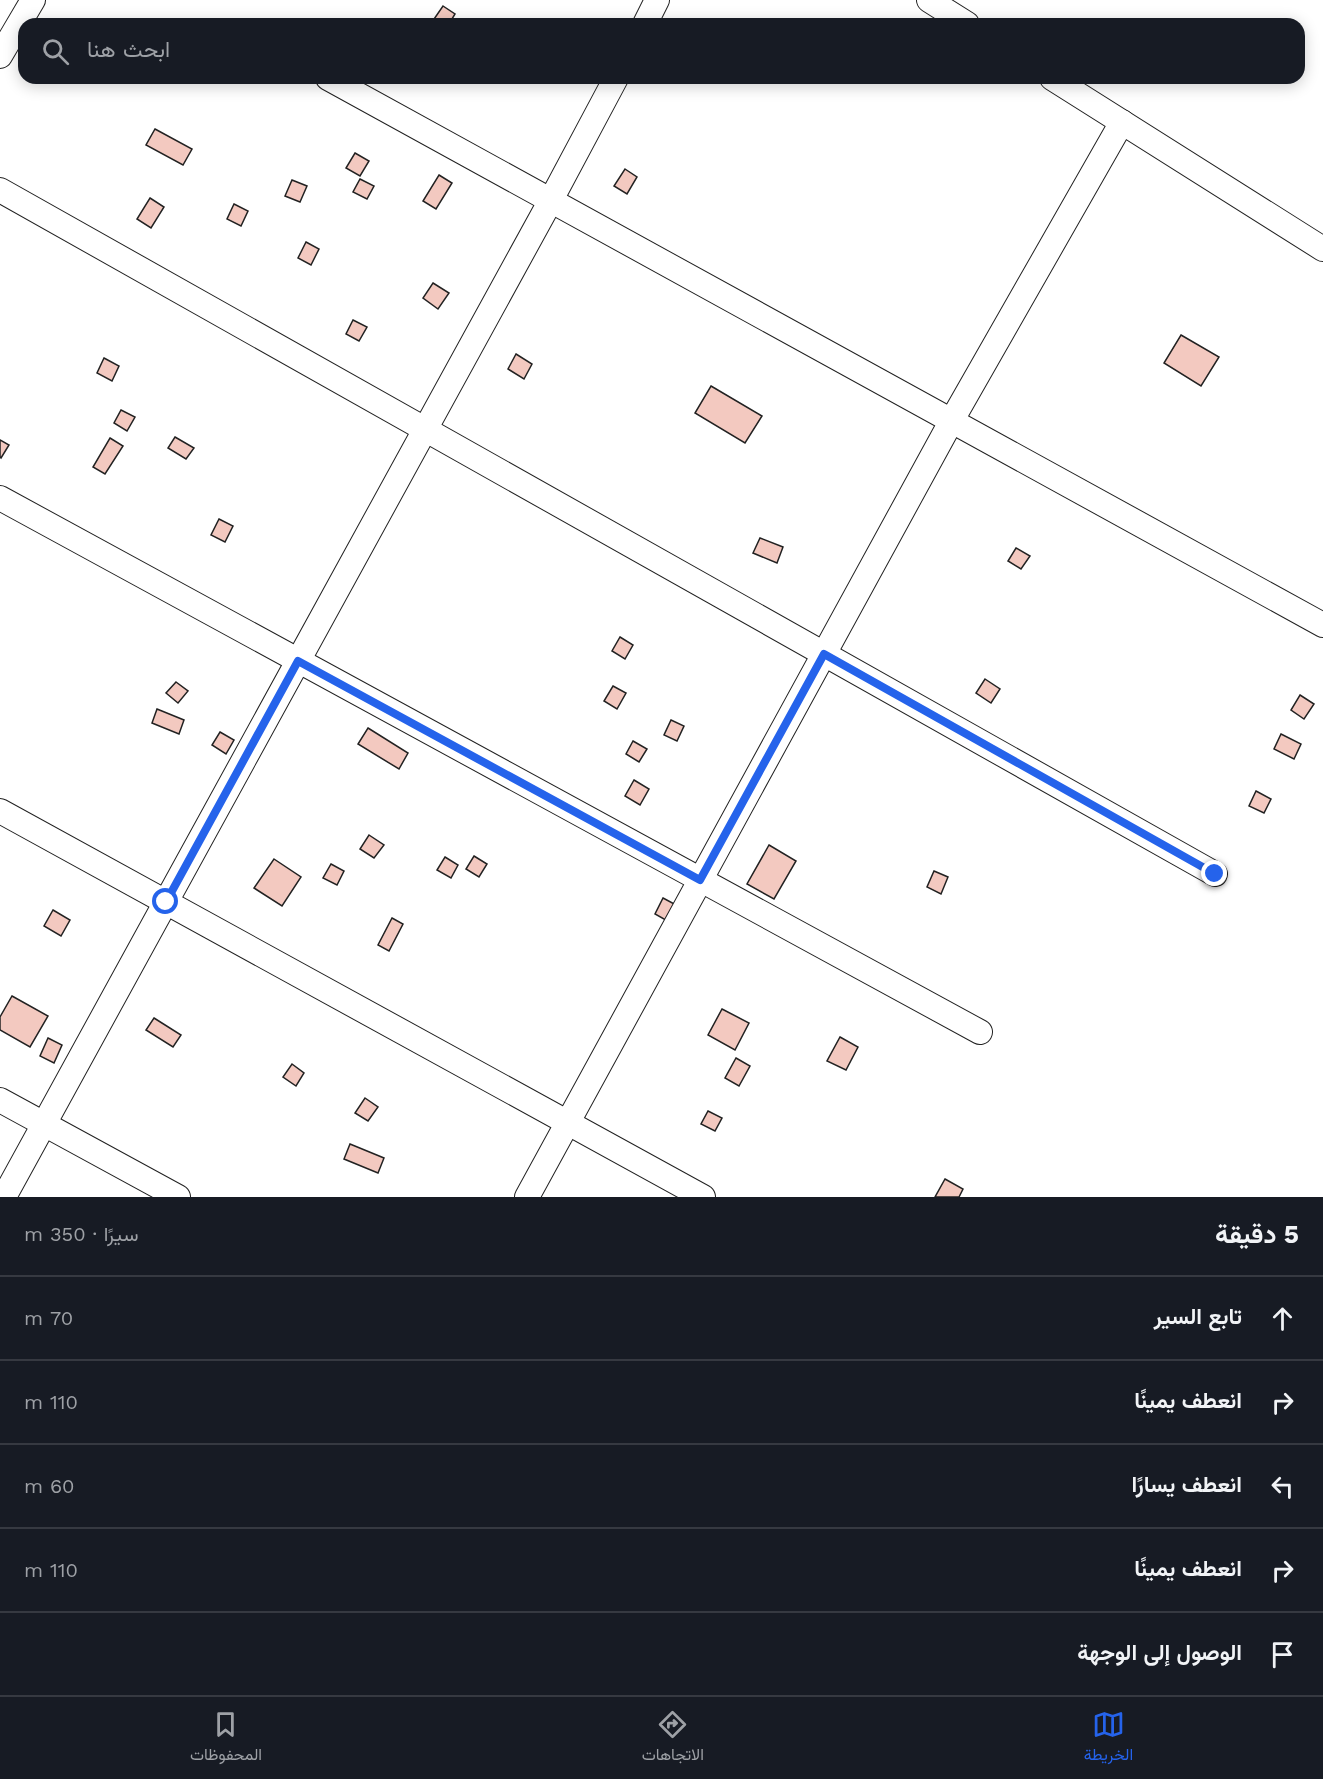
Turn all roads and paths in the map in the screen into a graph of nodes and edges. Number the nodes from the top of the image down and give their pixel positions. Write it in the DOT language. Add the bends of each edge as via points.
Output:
graph roads {
  1 [pos="33,0"];
  2 [pos="657,0"];
  3 [pos="929,0"];
  4 [pos="22,18"];
  5 [pos="648,18"];
  6 [pos="958,18"];
  7 [pos="18,25"];
  8 [pos="0,56"];
  9 [pos="339,84"];
  10 [pos="613,84"];
  11 [pos="1062,84"];
  12 [pos="1122,122"];
  13 [pos="0,190"];
  14 [pos="551,200"];
  15 [pos="1323,249"];
  16 [pos="952,420"];
  17 [pos="425,430"];
  18 [pos="0,498"];
  19 [pos="1323,624"];
  20 [pos="824,654"];
  21 [pos="298,661"];
  22 [pos="0,811"];
  23 [pos="1215,874"];
  24 [pos="700,880"];
  25 [pos="166,902"];
  26 [pos="980,1032"];
  27 [pos="0,1100"];
  28 [pos="567,1123"];
  29 [pos="45,1124"];
  30 [pos="4,1197"];
  31 [pos="178,1197"];
  32 [pos="527,1197"];
  33 [pos="703,1197"];
  1 -- 4 [label="street"];
  2 -- 5 [label="street"];
  3 -- 6 [label="street"];
  7 -- 8 [label="street"];
  9 -- 14 [label="street"];
  10 -- 14 [label="street"];
  11 -- 12 [label="street"];
  12 -- 15 [label="street"];
  12 -- 16 [label="street"];
  13 -- 17 [label="street"];
  14 -- 16 [label="street"];
  14 -- 17 [label="street"];
  16 -- 19 [label="street"];
  16 -- 20 [label="street"];
  17 -- 20 [label="street"];
  17 -- 21 [label="street"];
  18 -- 21 [label="street"];
  20 -- 23 [label="street"];
  20 -- 24 [label="street"];
  21 -- 24 [label="street"];
  21 -- 25 [label="street"];
  22 -- 25 [label="street"];
  24 -- 26 [label="street"];
  24 -- 28 [label="street"];
  25 -- 28 [label="street"];
  25 -- 29 [label="street"];
  27 -- 29 [label="street"];
  28 -- 32 [label="street"];
  28 -- 33 [label="street"];
  29 -- 30 [label="street"];
  29 -- 31 [label="street"];
}
